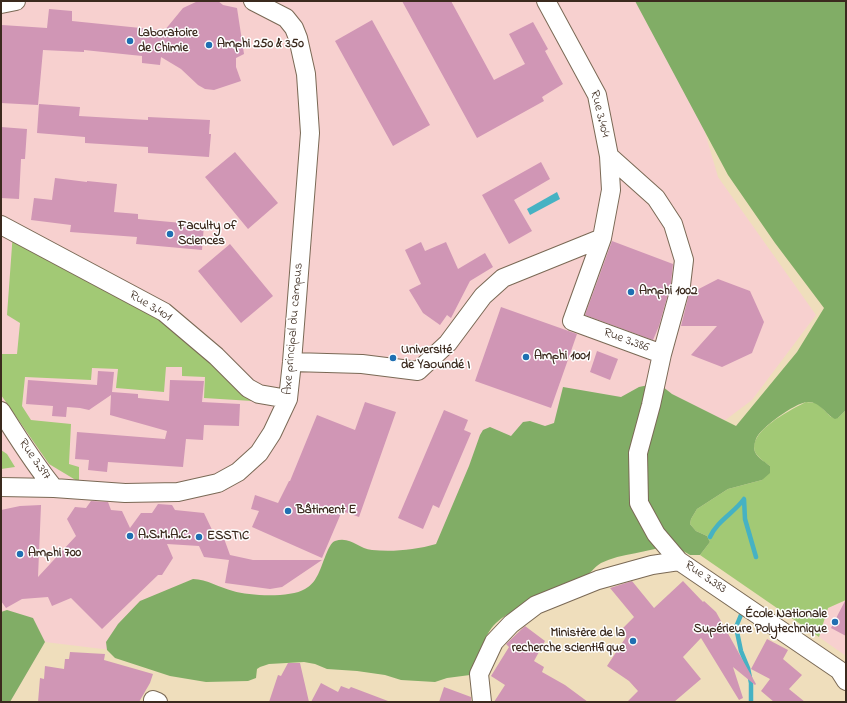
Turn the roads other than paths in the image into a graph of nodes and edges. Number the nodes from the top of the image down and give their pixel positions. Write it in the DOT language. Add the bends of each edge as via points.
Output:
graph roads {
  1 [pos="16,1"];
  2 [pos="253,1"];
  3 [pos="546,1"];
  4 [pos="1,4"];
  5 [pos="609,156"];
  6 [pos="1,225"];
  7 [pos="602,238"];
  8 [pos="662,354"];
  9 [pos="292,362"];
  10 [pos="288,399"];
  11 [pos="1,411"];
  12 [pos="1,487"];
  13 [pos="54,488"];
  14 [pos="679,561"];
  15 [pos="846,681"];
  16 [pos="482,702"];
  1 -- 4 [label="street"];
  2 -- 9 [label="street, Axe principal du campus" via="286,18 294,28 306,74 310,133"];
  3 -- 5 [label="street, Rue 3.404" via="597,95"];
  5 -- 7 [label="street, Rue 3.404" via="611,190"];
  5 -- 8 [label="street" via="656,198 673,224 684,260 681,285"];
  6 -- 10 [label="street, Rue 3.401" via="164,312 216,356 248,388 259,394"];
  7 -- 8 [label="street, Rue 3.386" via="572,321"];
  7 -- 9 [label="street" via="503,278 483,296 448,342 418,371 362,364"];
  8 -- 14 [label="street, Rue 3.386" via="638,453 639,503 656,534"];
  9 -- 10 [label="street, Axe principal du campus"];
  10 -- 13 [label="street, Axe principal du campus" via="259,453 238,472 218,483 178,492 124,493"];
  11 -- 13 [label="street, Rue 3.397"];
  12 -- 13 [label="street, Axe principal du campus"];
  14 -- 15 [label="street, Rue 3.383" via="839,670"];
  14 -- 16 [label="street" via="652,565 598,580 536,605 511,624 494,642 480,674"];
}
